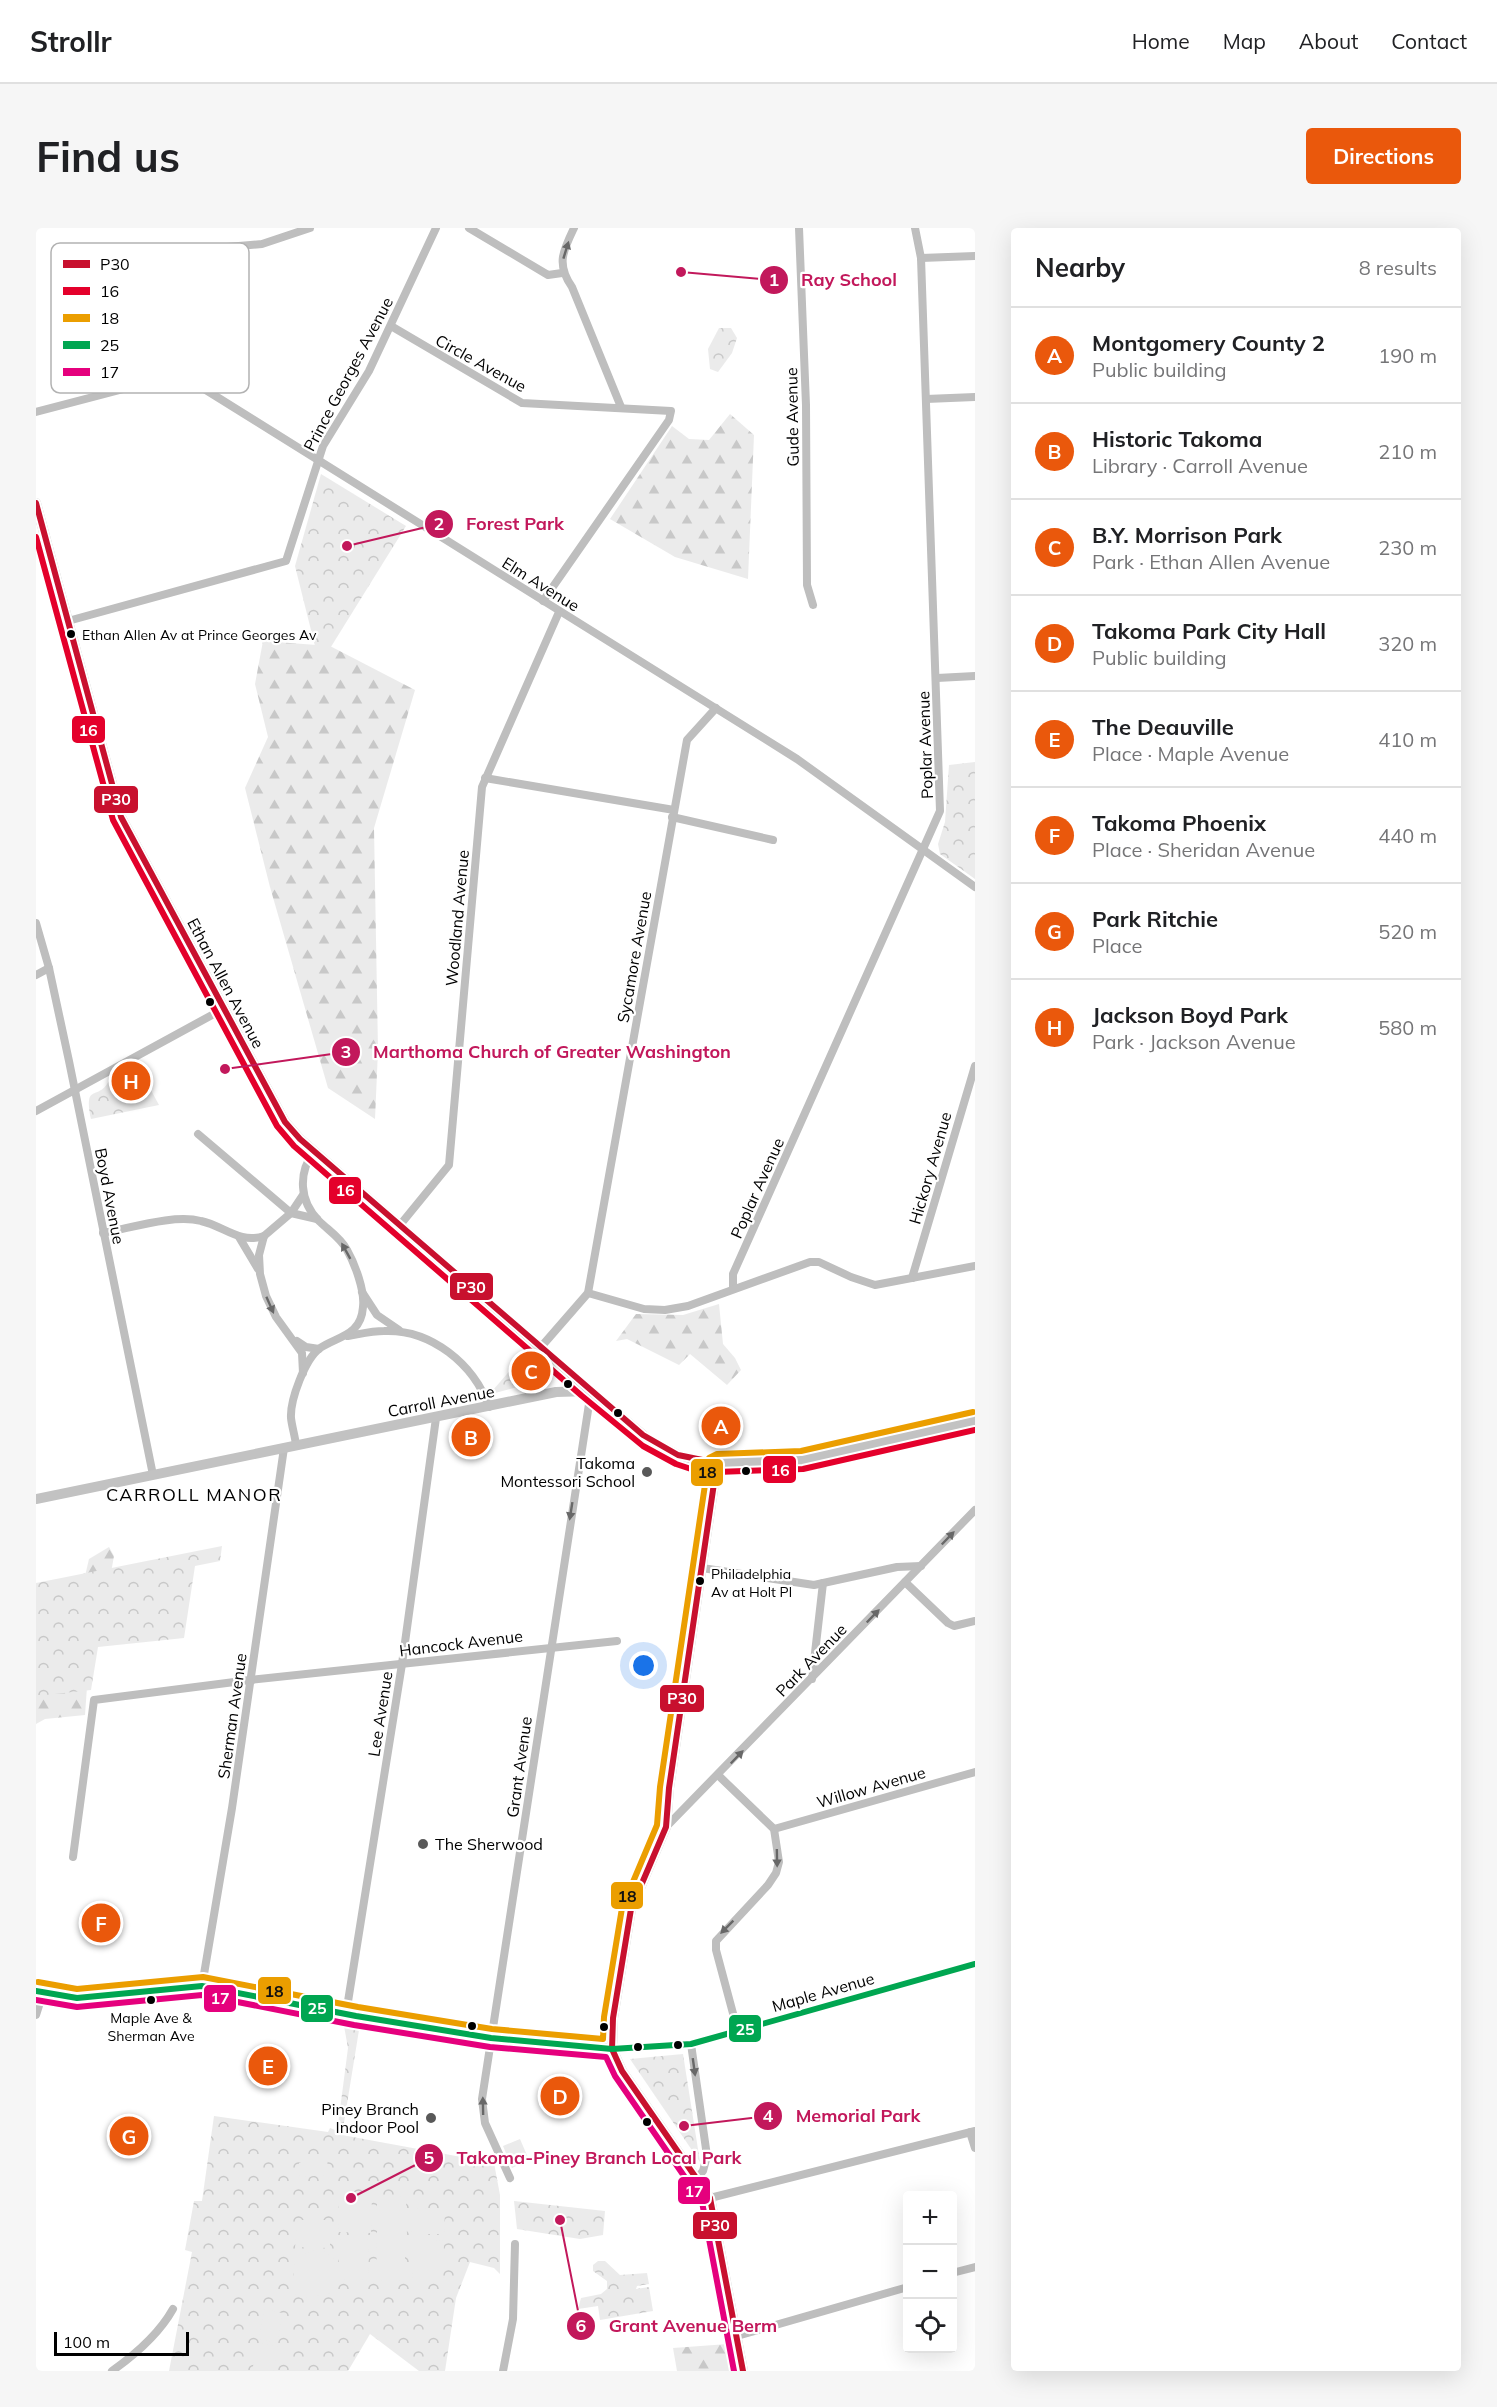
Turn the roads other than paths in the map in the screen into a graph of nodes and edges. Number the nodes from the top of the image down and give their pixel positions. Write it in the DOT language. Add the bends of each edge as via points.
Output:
graph roads {
  1 [pos="310,228"];
  2 [pos="436,228"];
  3 [pos="469,228"];
  4 [pos="574,228"];
  5 [pos="800,228"];
  6 [pos="915,228"];
  7 [pos="249,245"];
  8 [pos="975,256"];
  9 [pos="921,258"];
  10 [pos="562,273"];
  11 [pos="391,326"];
  12 [pos="108,393"];
  13 [pos="211,393"];
  14 [pos="975,397"];
  15 [pos="926,399"];
  16 [pos="621,407"];
  17 [pos="36,412"];
  18 [pos="318,460"];
  19 [pos="36,503"];
  20 [pos="543,601"];
  21 [pos="813,605"];
  22 [pos="559,612"];
  23 [pos="68,621"];
  24 [pos="975,676"];
  25 [pos="937,678"];
  26 [pos="716,708"];
  27 [pos="485,778"];
  28 [pos="673,814"];
  29 [pos="773,840"];
  30 [pos="923,850"];
  31 [pos="975,888"];
  32 [pos="36,923"];
  33 [pos="49,968"];
  34 [pos="36,975"];
  35 [pos="223,1009"];
  36 [pos="975,1066"];
  37 [pos="74,1090"];
  38 [pos="36,1111"];
  39 [pos="198,1134"];
  40 [pos="314,1151"];
  41 [pos="303,1195"];
  42 [pos="288,1215"];
  43 [pos="317,1219"];
  44 [pos="400,1225"];
  45 [pos="103,1233"];
  46 [pos="264,1236"];
  47 [pos="239,1237"];
  48 [pos="975,1266"];
  49 [pos="260,1274"];
  50 [pos="912,1278"];
  51 [pos="733,1289"];
  52 [pos="362,1291"];
  53 [pos="588,1293"];
  54 [pos="402,1332"];
  55 [pos="291,1336"];
  56 [pos="348,1336"];
  57 [pos="541,1347"];
  58 [pos="319,1349"];
  59 [pos="303,1373"];
  60 [pos="591,1391"];
  61 [pos="489,1407"];
  62 [pos="435,1418"];
  63 [pos="975,1422"];
  64 [pos="296,1445"];
  65 [pos="284,1448"];
  66 [pos="717,1463"];
  67 [pos="153,1475"];
  68 [pos="36,1499"];
  69 [pos="975,1510"];
  70 [pos="921,1566"];
  71 [pos="702,1568"];
  72 [pos="905,1582"];
  73 [pos="823,1583"];
  74 [pos="975,1621"];
  75 [pos="617,1641"];
  76 [pos="551,1646"];
  77 [pos="402,1664"];
  78 [pos="812,1679"];
  79 [pos="250,1680"];
  80 [pos="975,1772"];
  81 [pos="719,1776"];
  82 [pos="666,1827"];
  83 [pos="774,1829"];
  84 [pos="73,1857"];
  85 [pos="975,1964"];
  86 [pos="202,1986"];
  87 [pos="39,1992"];
  88 [pos="346,2014"];
  89 [pos="36,2015"];
  90 [pos="738,2032"];
  91 [pos="491,2038"];
  92 [pos="691,2044"];
  93 [pos="612,2049"];
  94 [pos="973,2131"];
  95 [pos="975,2148"];
  96 [pos="698,2177"];
  97 [pos="510,2178"];
  98 [pos="710,2198"];
  99 [pos="515,2244"];
  100 [pos="975,2267"];
  101 [pos="957,2272"];
  102 [pos="903,2287"];
  103 [pos="173,2309"];
  104 [pos="738,2336"];
  105 [pos="112,2371"];
  106 [pos="503,2371"];
  107 [pos="743,2371"];
  1 -- 7 [label="street"];
  2 -- 11 [label="street, Prince Georges Avenue"];
  3 -- 10 [label="street" via="548,275"];
  10 -- 4 [label="street, one-way" via="563,253"];
  5 -- 21 [label="street, Gude Avenue" via="807,585"];
  6 -- 9 [label="street, Poplar Avenue"];
  8 -- 9 [label="street"];
  9 -- 15 [label="street, Poplar Avenue"];
  10 -- 16 [label="street" via="572,287"];
  11 -- 16 [label="street, Circle Avenue" via="513,400"];
  11 -- 18 [label="street, Prince Georges Avenue"];
  12 -- 17 [label="street, Elm Avenue"];
  13 -- 18 [label="street, Elm Avenue"];
  14 -- 15 [label="street"];
  15 -- 25 [label="street, Poplar Avenue"];
  16 -- 20 [label="street, Circle Avenue" via="671,411 669,420"];
  18 -- 20 [label="street, Elm Avenue"];
  18 -- 23 [label="street, Prince Georges Avenue" via="286,561"];
  19 -- 23 [label="main road, Ethan Allen Avenue"];
  20 -- 22 [label="street, Elm Avenue"];
  22 -- 26 [label="street, Elm Avenue"];
  22 -- 27 [label="street, Woodland Avenue"];
  23 -- 35 [label="main road, Ethan Allen Avenue" via="121,818"];
  24 -- 25 [label="street"];
  25 -- 30 [label="street, Poplar Avenue" via="941,804"];
  26 -- 28 [label="street, Sycamore Avenue" via="687,740"];
  26 -- 30 [label="street, Elm Avenue" via="797,759"];
  27 -- 28 [label="street"];
  27 -- 44 [label="street, Woodland Avenue" via="449,1165"];
  28 -- 29 [label="street"];
  28 -- 53 [label="street, Sycamore Avenue"];
  30 -- 31 [label="street, Elm Avenue"];
  30 -- 51 [label="street, Poplar Avenue" via="733,1274"];
  32 -- 33 [label="street, Boyd Avenue"];
  33 -- 34 [label="street"];
  33 -- 37 [label="street, Boyd Avenue"];
  35 -- 37 [label="street"];
  35 -- 40 [label="main road, Ethan Allen Avenue" via="285,1122"];
  36 -- 50 [label="street, Hickory Avenue"];
  37 -- 38 [label="street"];
  37 -- 45 [label="street, Boyd Avenue"];
  39 -- 42 [label="street"];
  40 -- 41 [label="street" via="305,1162"];
  40 -- 44 [label="main road, Ethan Allen Avenue"];
  41 -- 42 [label="street"];
  41 -- 43 [label="street"];
  42 -- 43 [label="street"];
  42 -- 46 [label="street"];
  52 -- 43 [label="street, one-way" via="347,1249"];
  44 -- 57 [label="main road, Ethan Allen Avenue"];
  45 -- 47 [label="street" via="165,1221 201,1220"];
  45 -- 67 [label="street, Boyd Avenue"];
  46 -- 47 [label="street"];
  46 -- 49 [label="street"];
  47 -- 49 [label="street"];
  48 -- 50 [label="street"];
  49 -- 55 [label="street, one-way" via="276,1317"];
  50 -- 51 [label="street" via="875,1285 810,1262"];
  51 -- 53 [label="street" via="665,1310 644,1309"];
  52 -- 54 [label="street" via="377,1315"];
  52 -- 56 [label="street" via="364,1307"];
  53 -- 57 [label="street"];
  54 -- 56 [label="street" via="385,1330"];
  54 -- 61 [label="street" via="430,1340 450,1353 472,1373"];
  55 -- 58 [label="street" via="306,1347"];
  55 -- 59 [label="street" via="302,1353"];
  56 -- 58 [label="street"];
  57 -- 60 [label="main road, Ethan Allen Avenue"];
  58 -- 59 [label="street"];
  59 -- 64 [label="street" via="291,1418"];
  60 -- 61 [label="main road, Carroll Avenue" via="556,1392"];
  60 -- 66 [label="main road" via="648,1439 679,1456"];
  60 -- 76 [label="street, Grant Avenue, one-way"];
  61 -- 62 [label="main road, Carroll Avenue"];
  62 -- 64 [label="main road, Carroll Avenue"];
  62 -- 77 [label="street, Lee Avenue"];
  63 -- 66 [label="main road" via="802,1461"];
  64 -- 65 [label="main road, Carroll Avenue"];
  65 -- 67 [label="main road, Carroll Avenue"];
  65 -- 79 [label="street, Sherman Avenue"];
  66 -- 71 [label="main road"];
  67 -- 68 [label="main road, Carroll Avenue"];
  70 -- 69 [label="street, Park Avenue, one-way"];
  70 -- 72 [label="street, Park Avenue"];
  70 -- 73 [label="street" via="897,1567"];
  71 -- 73 [label="street" via="814,1585"];
  71 -- 82 [label="main road"];
  72 -- 74 [label="street" via="948,1623 954,1626"];
  78 -- 72 [label="street, Park Avenue, one-way"];
  73 -- 78 [label="street"];
  75 -- 76 [label="street, Hancock Avenue"];
  76 -- 77 [label="street, Hancock Avenue"];
  76 -- 91 [label="street, Grant Avenue"];
  77 -- 79 [label="street, Hancock Avenue"];
  77 -- 88 [label="street, Lee Avenue"];
  81 -- 78 [label="street, Park Avenue, one-way"];
  79 -- 84 [label="street, Hancock Avenue" via="94,1700"];
  79 -- 86 [label="street, Sherman Avenue"];
  80 -- 83 [label="street, Willow Avenue"];
  81 -- 82 [label="street, Park Avenue"];
  81 -- 83 [label="street"];
  82 -- 93 [label="main road" via="631,1909 613,2018"];
  83 -- 90 [label="street, one-way" via="777,1873 716,1941"];
  85 -- 90 [label="street, Maple Avenue"];
  86 -- 87 [label="main road, Maple Avenue" via="77,1998"];
  86 -- 88 [label="main road, Maple Avenue"];
  87 -- 89 [label="street"];
  88 -- 91 [label="main road, Maple Avenue"];
  90 -- 92 [label="street, Maple Avenue"];
  91 -- 93 [label="main road, Maple Avenue"];
  97 -- 91 [label="street, Grant Avenue, one-way" via="482,2112"];
  92 -- 93 [label="street, Maple Avenue"];
  92 -- 96 [label="street, one-way" via="707,2156"];
  93 -- 96 [label="main road" via="622,2071"];
  94 -- 95 [label="street"];
  94 -- 98 [label="street"];
  96 -- 98 [label="main road"];
  98 -- 104 [label="main road"];
  99 -- 106 [label="street" via="513,2319"];
  100 -- 101 [label="street"];
  102 -- 104 [label="street"];
  103 -- 105 [label="street" via="149,2341"];
  104 -- 107 [label="main road"];
}
